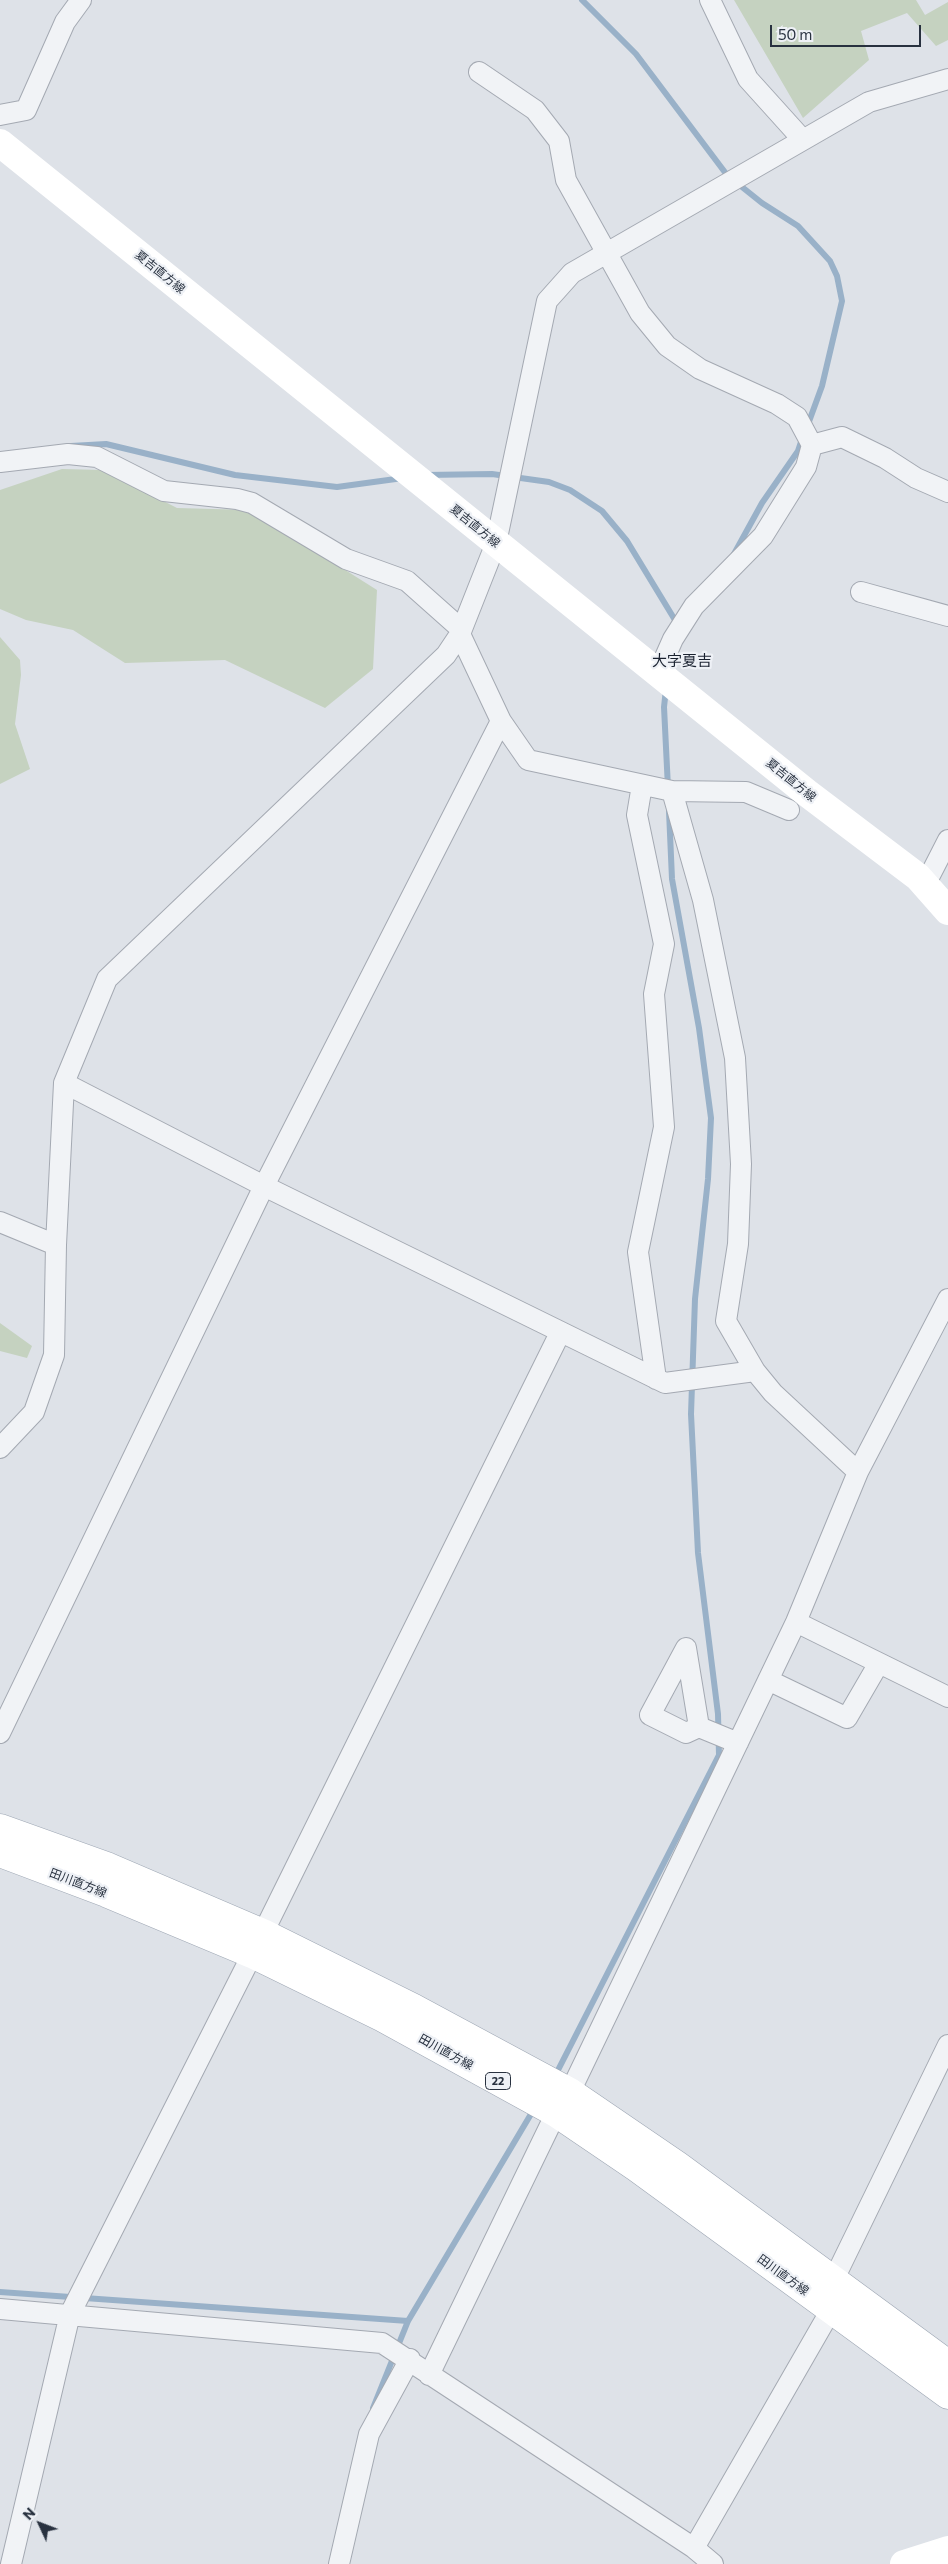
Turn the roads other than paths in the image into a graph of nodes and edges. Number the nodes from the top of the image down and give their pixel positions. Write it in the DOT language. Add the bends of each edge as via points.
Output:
graph roads {
  1 [pos="81,0"];
  2 [pos="710,0"];
  3 [pos="479,72"];
  4 [pos="948,79"];
  5 [pos="0,115"];
  6 [pos="804,140"];
  7 [pos="0,142"];
  8 [pos="608,252"];
  9 [pos="812,445"];
  10 [pos="0,462"];
  11 [pos="948,492"];
  12 [pos="496,543"];
  13 [pos="861,592"];
  14 [pos="948,616"];
  15 [pos="460,632"];
  16 [pos="658,673"];
  17 [pos="501,721"];
  18 [pos="642,784"];
  19 [pos="672,791"];
  20 [pos="789,810"];
  21 [pos="948,840"];
  22 [pos="925,885"];
  23 [pos="948,911"];
  24 [pos="64,1082"];
  25 [pos="264,1186"];
  26 [pos="0,1222"];
  27 [pos="56,1246"];
  28 [pos="948,1299"];
  29 [pos="560,1333"];
  30 [pos="755,1371"];
  31 [pos="656,1379"];
  32 [pos="0,1448"];
  33 [pos="858,1472"];
  34 [pos="796,1622"];
  35 [pos="879,1663"];
  36 [pos="768,1680"];
  37 [pos="948,1696"];
  38 [pos="699,1727"];
  39 [pos="0,1733"];
  40 [pos="738,1743"];
  41 [pos="0,1828"];
  42 [pos="0,1853"];
  43 [pos="258,1943"];
  44 [pos="948,2045"];
  45 [pos="563,2103"];
  46 [pos="834,2279"];
  47 [pos="0,2309"];
  48 [pos="831,2310"];
  49 [pos="70,2314"];
  50 [pos="410,2360"];
  51 [pos="948,2364"];
  52 [pos="429,2375"];
  53 [pos="948,2395"];
  54 [pos="694,2548"];
  55 [pos="948,2550"];
  56 [pos="11,2564"];
  57 [pos="339,2564"];
  58 [pos="713,2564"];
  59 [pos="904,2564"];
  1 -- 5 [label="street" via="65,22 26,110"];
  2 -- 6 [label="street" via="748,79"];
  3 -- 8 [label="street" via="535,110 559,141 566,180"];
  4 -- 6 [label="street" via="869,102"];
  6 -- 8 [label="street"];
  7 -- 12 [label="main road, 夏吉直方線"];
  8 -- 9 [label="street" via="640,313 667,346 700,369 777,404 797,417"];
  8 -- 12 [label="street" via="572,274 547,301"];
  9 -- 11 [label="street" via="842,437"];
  9 -- 16 [label="street" via="806,467 763,536 694,606"];
  10 -- 15 [label="street" via="68,454 97,457 164,491 252,503 346,559 407,582"];
  12 -- 15 [label="street"];
  12 -- 16 [label="main road, 夏吉直方線"];
  13 -- 14 [label="street"];
  15 -- 17 [label="street"];
  15 -- 24 [label="street" via="446,655 107,979"];
  16 -- 22 [label="main road, 夏吉直方線"];
  17 -- 18 [label="street" via="528,760"];
  17 -- 25 [label="street"];
  18 -- 19 [label="street"];
  18 -- 31 [label="street" via="637,815 664,944 654,994 664,1127 638,1252"];
  19 -- 20 [label="street" via="746,792"];
  19 -- 30 [label="street" via="702,900 735,1058 741,1164 738,1244 726,1321"];
  21 -- 22 [label="street"];
  22 -- 23 [label="main road, 夏吉直方線"];
  24 -- 25 [label="street"];
  24 -- 27 [label="street"];
  25 -- 29 [label="street"];
  25 -- 39 [label="street"];
  26 -- 27 [label="street"];
  27 -- 32 [label="street" via="54,1355 34,1412"];
  28 -- 33 [label="street"];
  29 -- 31 [label="street"];
  29 -- 43 [label="street"];
  30 -- 31 [label="street" via="665,1383"];
  30 -- 33 [label="street" via="773,1393"];
  33 -- 34 [label="street"];
  34 -- 35 [label="street"];
  34 -- 36 [label="street"];
  35 -- 36 [label="street" via="847,1718"];
  35 -- 37 [label="street"];
  36 -- 40 [label="street"];
  38 -- 40 [label="street"];
  40 -- 45 [label="street"];
  41 -- 43 [label="main road, 田川直方線 / 22" via="109,1867"];
  42 -- 43 [label="main road, 田川直方線 / 22" via="106,1893"];
  43 -- 45 [label="main road, 田川直方線 / 22" via="414,2008"];
  43 -- 49 [label="street"];
  44 -- 46 [label="street"];
  45 -- 46 [label="main road, 田川直方線 / 22" via="677,2165"];
  45 -- 48 [label="main road, 田川直方線 / 22" via="637,2168"];
  45 -- 52 [label="street"];
  46 -- 48 [label="street"];
  46 -- 51 [label="main road, 田川直方線 / 22"];
  47 -- 49 [label="street"];
  48 -- 53 [label="main road, 田川直方線 / 22"];
  48 -- 54 [label="street"];
  49 -- 50 [label="street" via="382,2343"];
  49 -- 56 [label="street"];
  50 -- 52 [label="street"];
  50 -- 57 [label="street" via="369,2434"];
  52 -- 54 [label="street"];
  54 -- 58 [label="street"];
  55 -- 59 [label="main road"];
}
